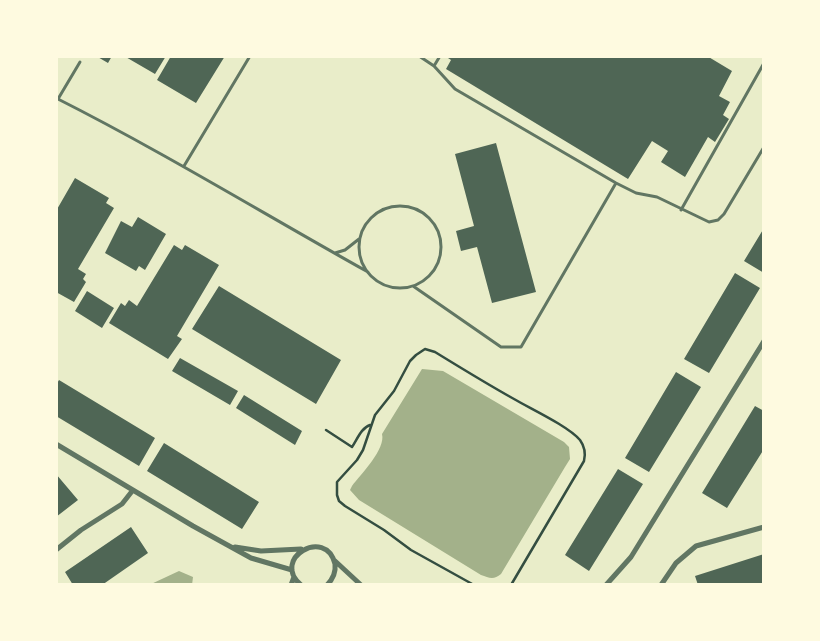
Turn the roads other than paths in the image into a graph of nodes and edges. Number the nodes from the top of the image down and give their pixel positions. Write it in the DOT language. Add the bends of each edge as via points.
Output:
graph roads {
  1 [pos="250,56"];
  2 [pos="419,56"];
  3 [pos="440,56"];
  4 [pos="80,62"];
  5 [pos="764,63"];
  6 [pos="434,66"];
  7 [pos="57,98"];
  8 [pos="764,147"];
  9 [pos="184,166"];
  10 [pos="616,183"];
  11 [pos="681,210"];
  12 [pos="360,238"];
  13 [pos="334,253"];
  14 [pos="368,272"];
  15 [pos="413,286"];
  16 [pos="764,341"];
  17 [pos="56,444"];
  18 [pos="133,490"];
  19 [pos="764,528"];
  20 [pos="232,547"];
  21 [pos="303,549"];
  22 [pos="56,550"];
  23 [pos="334,560"];
  24 [pos="292,570"];
  25 [pos="294,577"];
  26 [pos="291,585"];
  27 [pos="301,585"];
  28 [pos="327,585"];
  29 [pos="361,585"];
  30 [pos="606,585"];
  31 [pos="661,585"];
  1 -- 9 [label="lane"];
  2 -- 6 [label="lane"];
  3 -- 6 [label="lane"];
  4 -- 7 [label="lane"];
  5 -- 11 [label="lane"];
  6 -- 10 [label="lane" via="455,89"];
  7 -- 9 [label="lane"];
  8 -- 11 [label="lane" via="718,220 709,222"];
  9 -- 13 [label="lane"];
  10 -- 11 [label="lane" via="636,193 657,197"];
  10 -- 15 [label="lane" via="521,347 501,347"];
  12 -- 13 [label="lane" via="345,250"];
  12 -- 14 [label="lane" via="361,260"];
  12 -- 15 [label="lane" via="371,218 389,207 409,207 432,220 442,245 440,258 425,280"];
  13 -- 14 [label="lane"];
  14 -- 15 [label="lane" via="387,286"];
  16 -- 30 [label="street" via="631,557"];
  17 -- 18 [label="street"];
  18 -- 20 [label="street"];
  18 -- 22 [label="street" via="122,504"];
  19 -- 31 [label="street" via="696,546 676,563"];
  20 -- 21 [label="street" via="261,551"];
  20 -- 24 [label="street" via="251,558"];
  21 -- 23 [label="street" via="324,549"];
  21 -- 24 [label="street" via="295,558"];
  23 -- 28 [label="street" via="334,575"];
  23 -- 29 [label="street"];
  24 -- 25 [label="street"];
  25 -- 26 [label="street"];
  25 -- 27 [label="street"];
}
